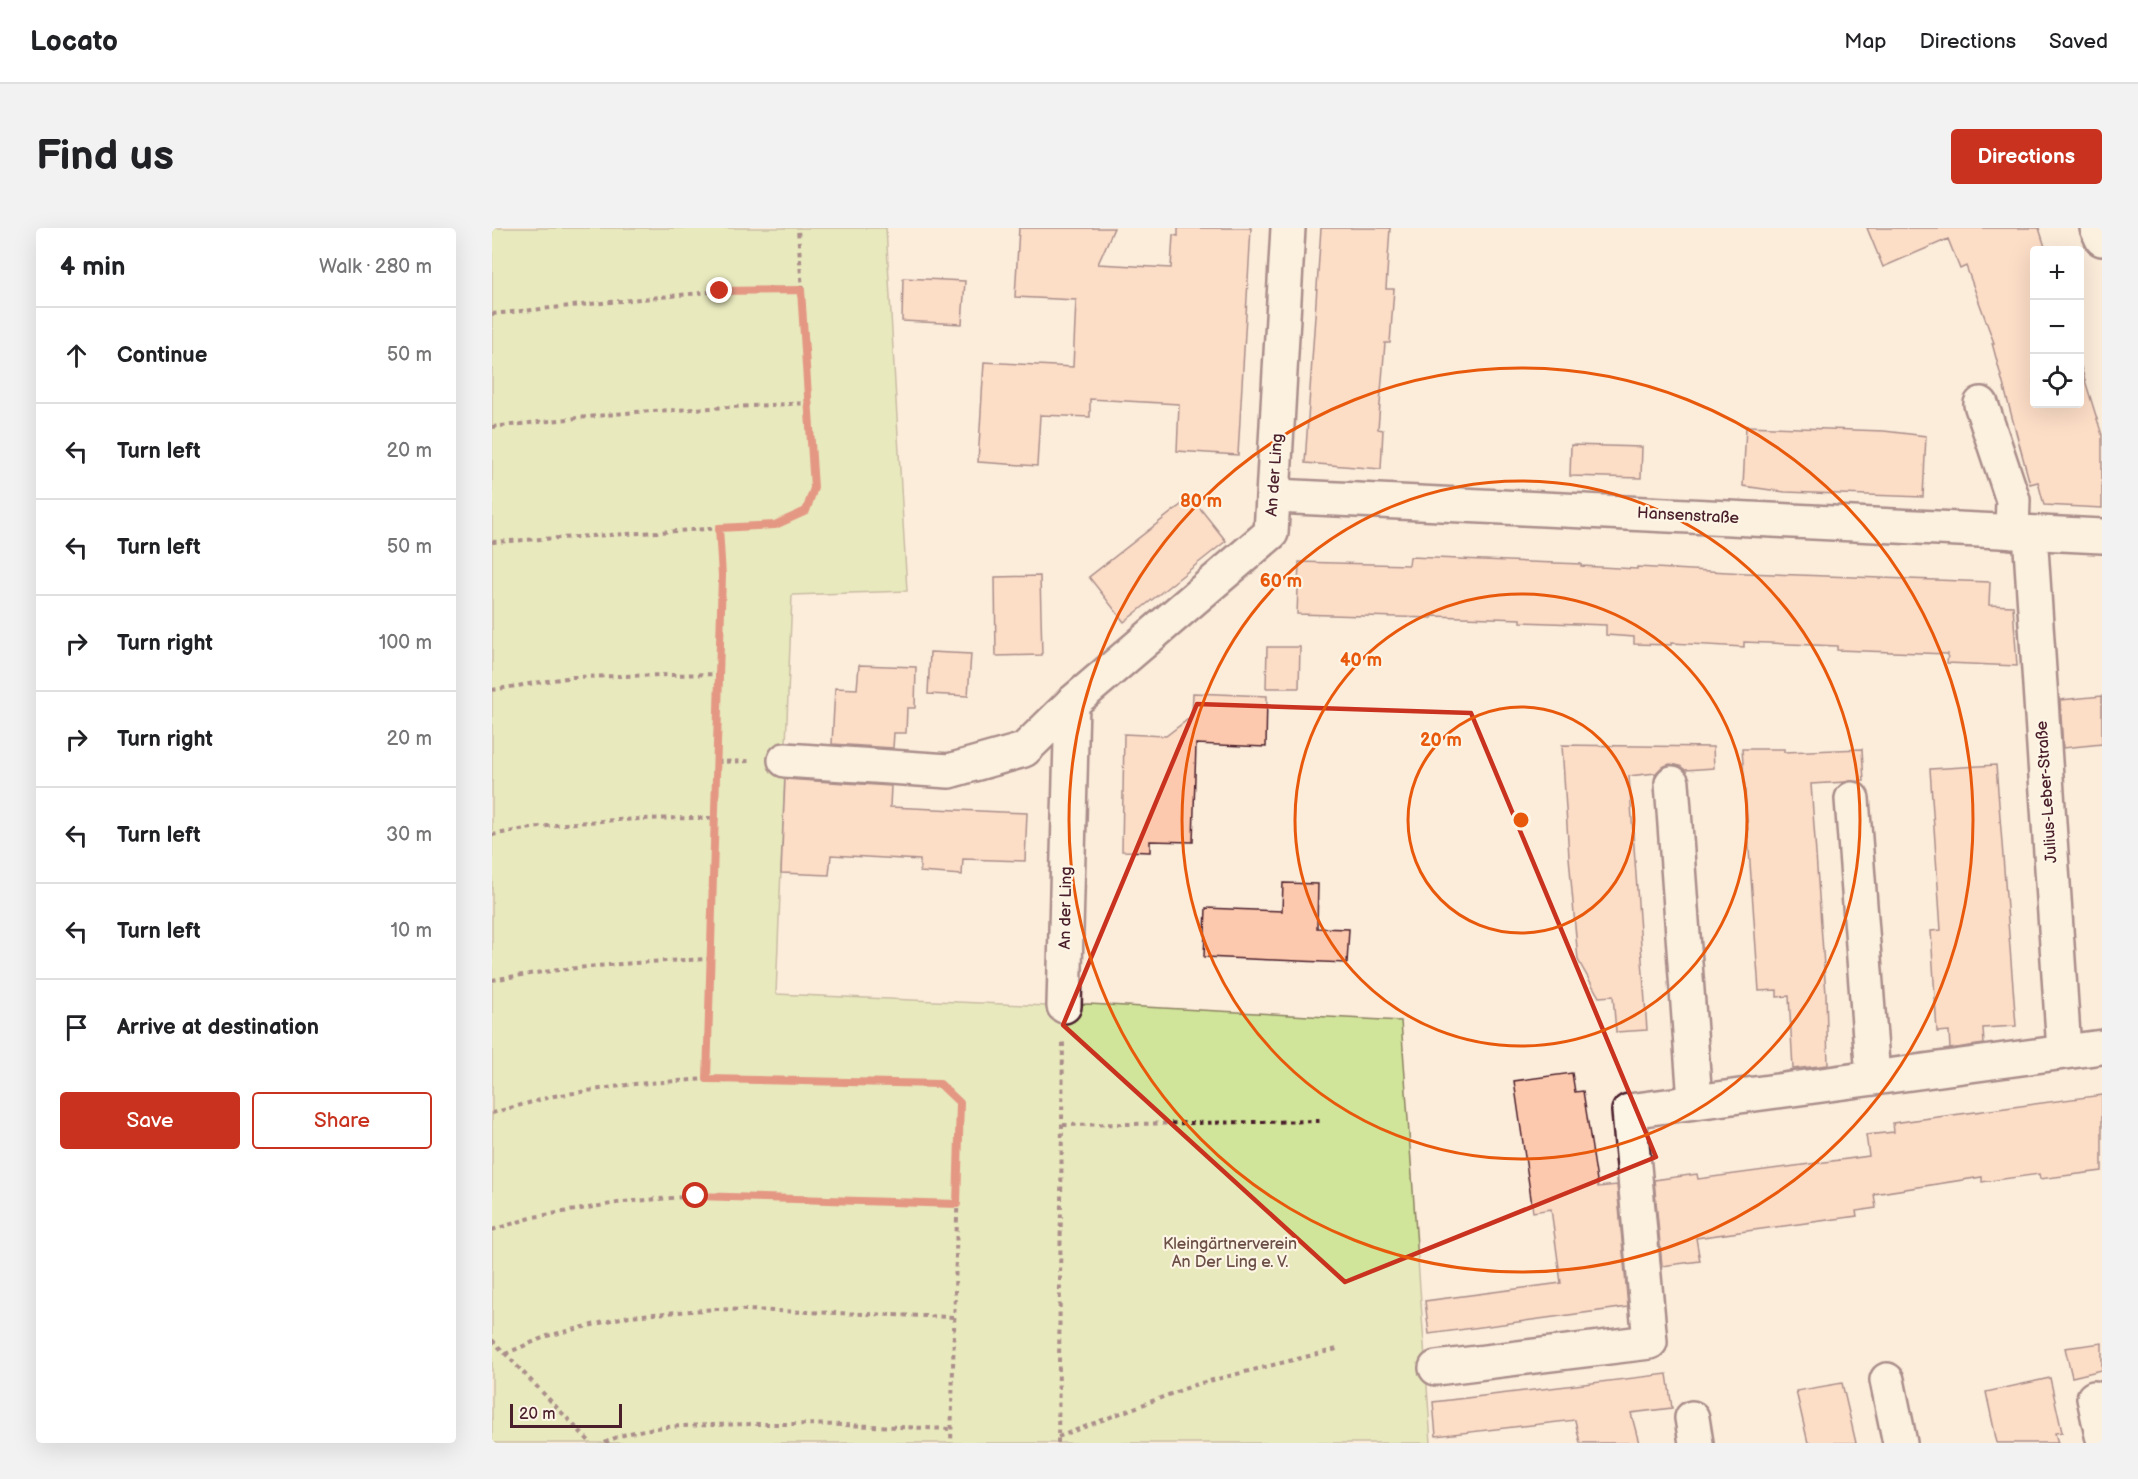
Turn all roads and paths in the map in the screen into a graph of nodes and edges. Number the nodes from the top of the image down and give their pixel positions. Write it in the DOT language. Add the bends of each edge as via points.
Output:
graph roads {
  1 [pos="798,228"];
  2 [pos="1288,228"];
  3 [pos="2097,228"];
  4 [pos="2102,239"];
  5 [pos="801,290"];
  6 [pos="492,314"];
  7 [pos="809,403"];
  8 [pos="1981,404"];
  9 [pos="492,428"];
  10 [pos="1275,496"];
  11 [pos="719,528"];
  12 [pos="2021,532"];
  13 [pos="2102,536"];
  14 [pos="492,542"];
  15 [pos="718,674"];
  16 [pos="492,690"];
  17 [pos="1072,703"];
  18 [pos="785,760"];
  19 [pos="1672,783"];
  20 [pos="1852,800"];
  21 [pos="715,818"];
  22 [pos="492,835"];
  23 [pos="709,959"];
  24 [pos="492,980"];
  25 [pos="1064,1006"];
  26 [pos="2102,1047"];
  27 [pos="2064,1051"];
  28 [pos="1874,1077"];
  29 [pos="707,1079"];
  30 [pos="1695,1101"];
  31 [pos="492,1113"];
  32 [pos="1322,1121"];
  33 [pos="1063,1125"];
  34 [pos="957,1204"];
  35 [pos="492,1230"];
  36 [pos="955,1317"];
  37 [pos="492,1340"];
  38 [pos="1337,1349"];
  39 [pos="505,1353"];
  40 [pos="1437,1368"];
  41 [pos="1887,1380"];
  42 [pos="2094,1398"];
  43 [pos="951,1429"];
  44 [pos="2102,1435"];
  45 [pos="1058,1437"];
  46 [pos="591,1443"];
  47 [pos="606,1443"];
  48 [pos="951,1443"];
  49 [pos="1058,1443"];
  50 [pos="1900,1443"];
  1 -- 5 [label="path"];
  2 -- 10 [label="street, An der Ling"];
  3 -- 4 [label="street"];
  5 -- 6 [label="path" via="720,291"];
  5 -- 7 [label="path"];
  7 -- 9 [label="path" via="635,412"];
  7 -- 11 [label="path" via="814,488 806,511 775,525"];
  8 -- 12 [label="street, Julius-Leber-Straße"];
  10 -- 12 [label="street, Hansenstraße"];
  10 -- 17 [label="street, An der Ling" via="1271,533"];
  11 -- 14 [label="path"];
  11 -- 15 [label="path" via="722,576"];
  12 -- 13 [label="street, Hansenstraße"];
  12 -- 27 [label="street, Julius-Leber-Straße"];
  15 -- 16 [label="path" via="573,677"];
  15 -- 21 [label="path"];
  17 -- 18 [label="street, An der Ling" via="1024,750 949,771"];
  17 -- 25 [label="street, An der Ling"];
  19 -- 30 [label="street"];
  20 -- 28 [label="street"];
  21 -- 22 [label="path" via="600,820"];
  21 -- 23 [label="path"];
  23 -- 24 [label="path" via="628,962"];
  23 -- 29 [label="path"];
  25 -- 33 [label="path"];
  26 -- 27 [label="street"];
  27 -- 28 [label="street"];
  28 -- 30 [label="street"];
  29 -- 31 [label="path" via="634,1084 554,1096"];
  29 -- 34 [label="path" via="940,1084 960,1103"];
  30 -- 40 [label="street" via="1629,1111 1650,1342"];
  32 -- 33 [label="path"];
  33 -- 45 [label="path"];
  34 -- 35 [label="path" via="696,1196 622,1202 534,1217"];
  34 -- 36 [label="path"];
  36 -- 39 [label="path" via="716,1310 629,1316 547,1336"];
  36 -- 43 [label="path"];
  37 -- 39 [label="path"];
  38 -- 45 [label="path" via="1197,1384"];
  39 -- 46 [label="path"];
  41 -- 50 [label="street"];
  42 -- 44 [label="street"];
  43 -- 47 [label="path" via="763,1423 679,1426 619,1435"];
  43 -- 48 [label="path"];
  45 -- 49 [label="path"];
}
